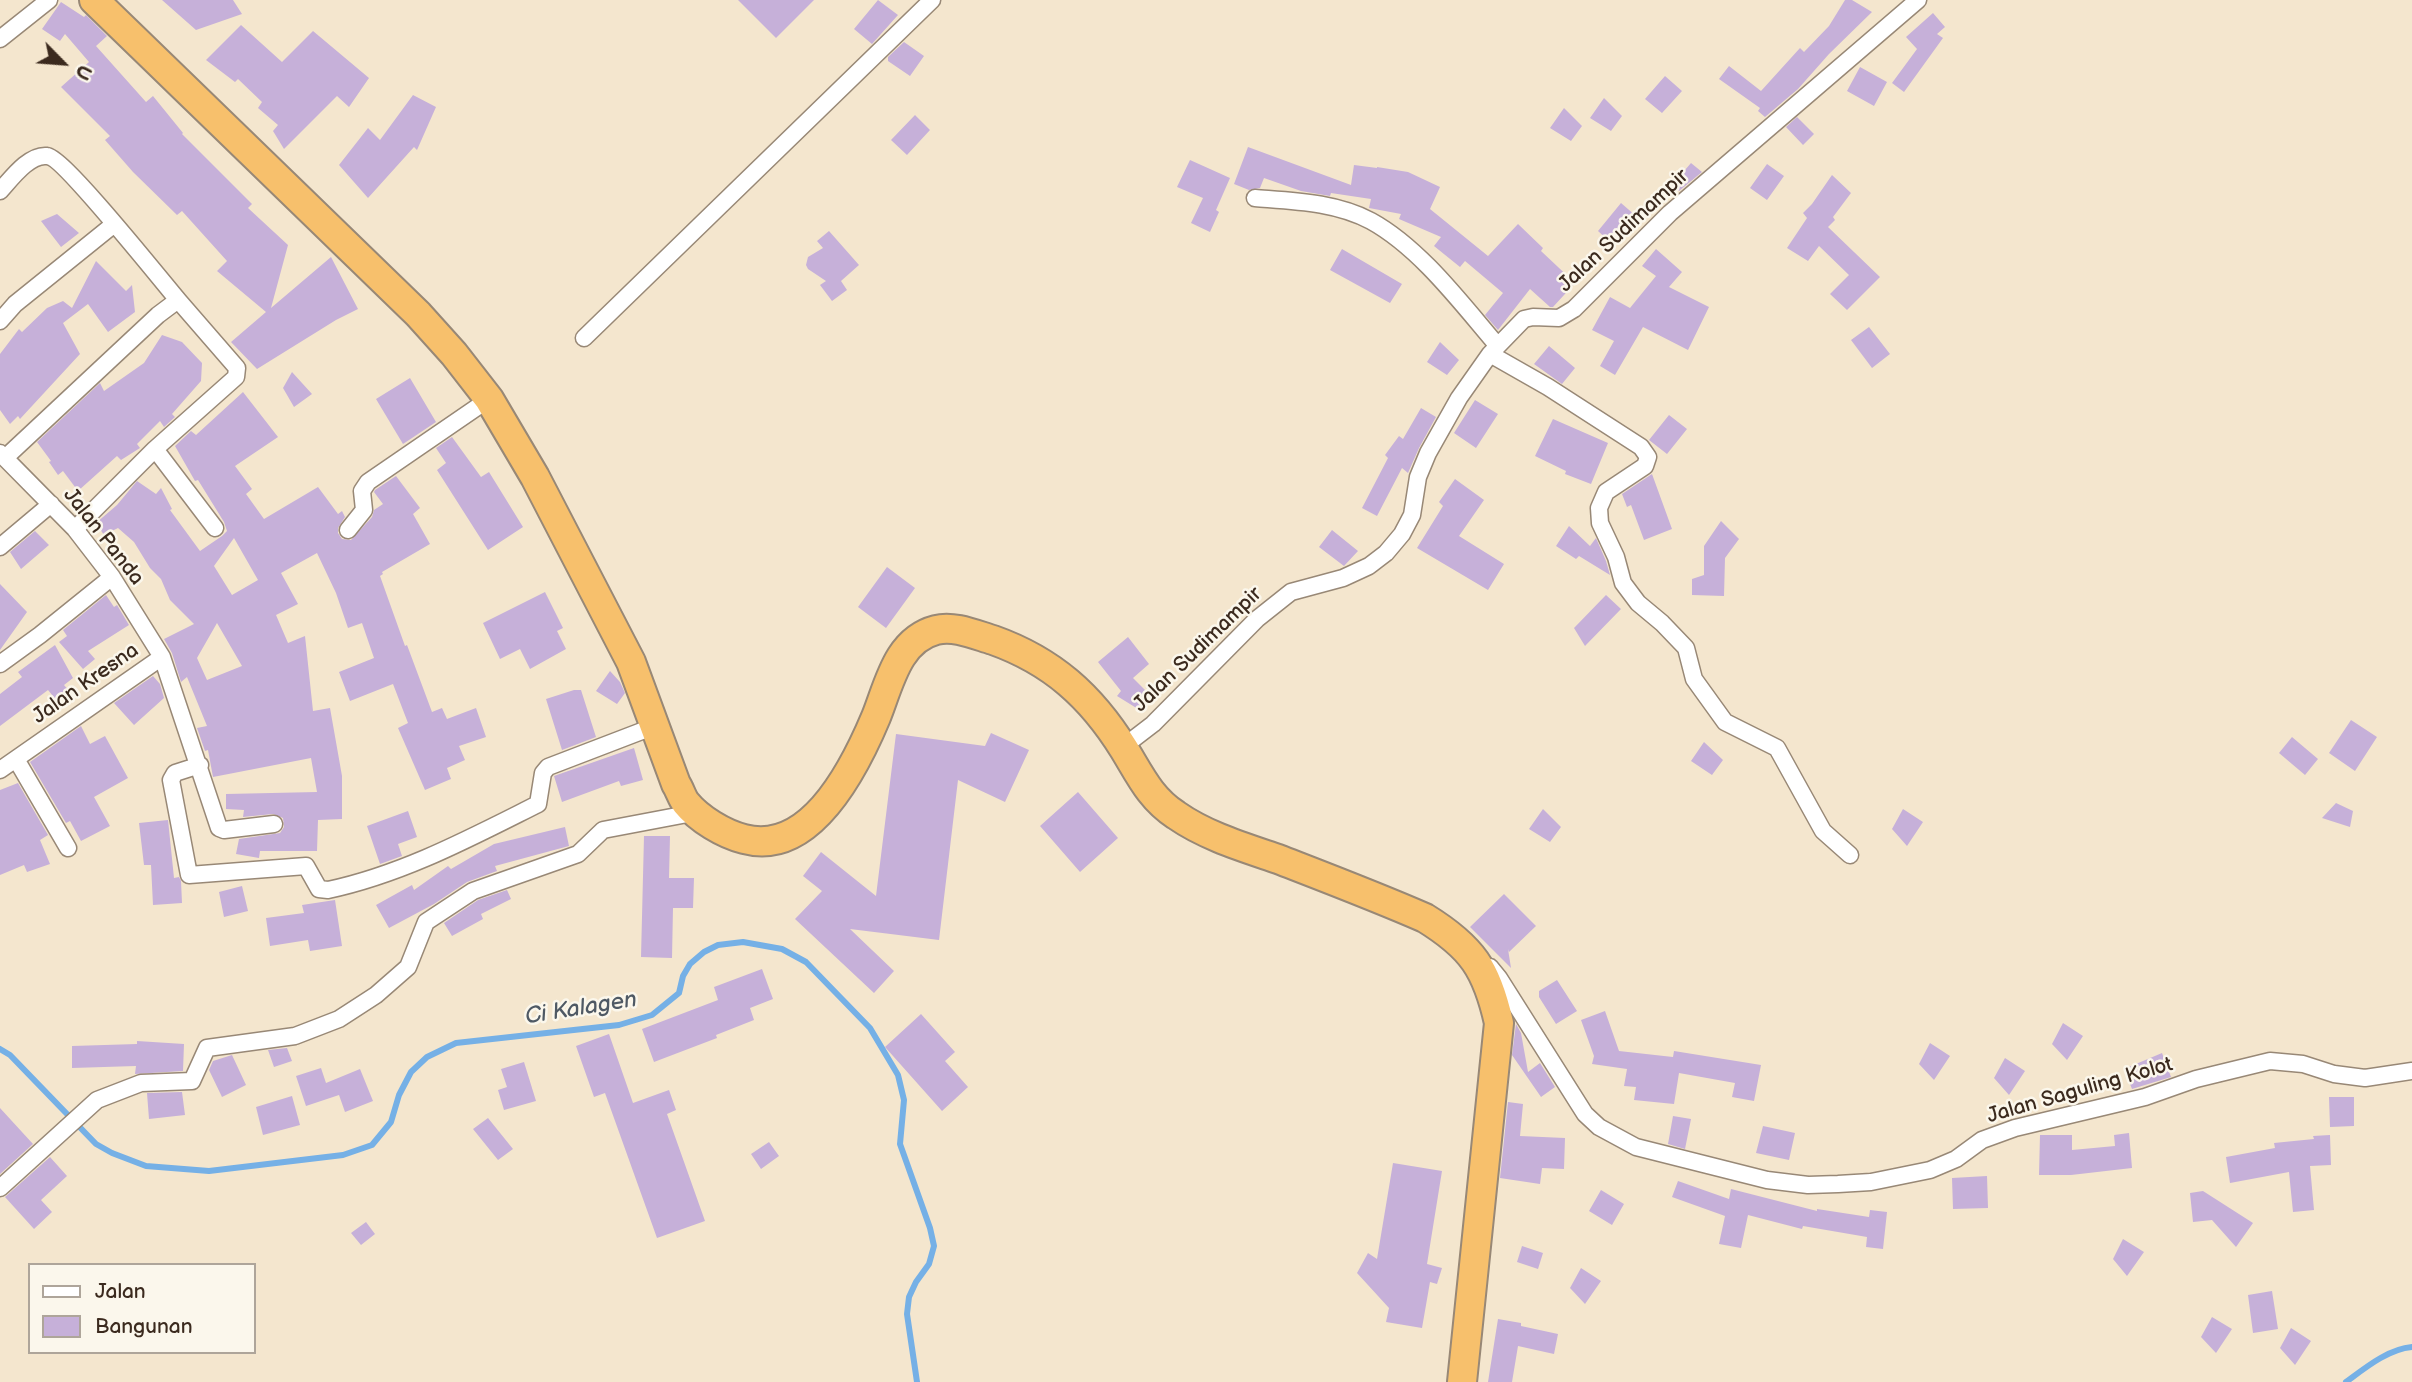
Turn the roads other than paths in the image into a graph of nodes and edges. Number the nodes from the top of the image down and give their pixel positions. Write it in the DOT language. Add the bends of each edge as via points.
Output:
graph roads {
  1 [pos="49,0"];
  2 [pos="94,0"];
  3 [pos="932,0"];
  4 [pos="1918,0"];
  5 [pos="0,39"];
  6 [pos="0,191"];
  7 [pos="1255,198"];
  8 [pos="114,225"];
  9 [pos="178,300"];
  10 [pos="0,321"];
  11 [pos="584,338"];
  12 [pos="1493,350"];
  13 [pos="489,399"];
  14 [pos="155,449"];
  15 [pos="3,455"];
  16 [pos="51,504"];
  17 [pos="215,528"];
  18 [pos="75,529"];
  19 [pos="348,530"];
  20 [pos="0,547"];
  21 [pos="112,577"];
  22 [pos="162,657"];
  23 [pos="0,664"];
  24 [pos="655,726"];
  25 [pos="1123,747"];
  26 [pos="16,759"];
  27 [pos="200,765"];
  28 [pos="0,770"];
  29 [pos="698,812"];
  30 [pos="274,824"];
  31 [pos="68,848"];
  32 [pos="1850,855"];
  33 [pos="1451,934"];
  34 [pos="2412,1071"];
  35 [pos="0,1188"];
  36 [pos="1462,1382"];
  1 -- 5 [label="street"];
  2 -- 13 [label="highway" via="418,314"];
  3 -- 11 [label="street"];
  4 -- 12 [label="street, Jalan Sudimampir" via="1670,213 1574,309 1559,317 1524,320"];
  6 -- 8 [label="street" via="24,166 47,156 58,161"];
  7 -- 12 [label="street" via="1302,201 1371,221 1452,292"];
  8 -- 9 [label="street"];
  8 -- 10 [label="street"];
  9 -- 14 [label="street" via="238,372"];
  9 -- 15 [label="street"];
  12 -- 25 [label="street, Jalan Sudimampir" via="1428,453 1418,477 1412,515 1386,553 1343,578 1291,592"];
  12 -- 32 [label="street" via="1641,447 1648,457 1645,466 1606,492 1599,508 1600,523 1623,583 1686,648 1694,679 1725,722 1777,748 1823,831"];
  13 -- 19 [label="street" via="368,482 362,491 365,510"];
  13 -- 24 [label="highway" via="612,622"];
  14 -- 17 [label="street"];
  14 -- 18 [label="street"];
  15 -- 16 [label="street, Jalan Panda"];
  16 -- 18 [label="street, Jalan Panda"];
  16 -- 20 [label="street"];
  18 -- 21 [label="street, Jalan Panda"];
  21 -- 22 [label="street, Jalan Panda"];
  21 -- 23 [label="street"];
  22 -- 26 [label="street, Jalan Kresna"];
  22 -- 27 [label="street, Jalan Panda"];
  24 -- 27 [label="street" via="548,767 539,803 527,810 412,864 328,890 318,889 306,866 190,877 171,780 174,774"];
  24 -- 29 [label="highway" via="676,784"];
  25 -- 29 [label="highway" via="1061,674 1004,644 948,628 919,636 906,649 858,755 807,824 778,840 753,842 716,828"];
  25 -- 33 [label="highway" via="1158,802 1177,817 1214,836 1390,902"];
  26 -- 28 [label="street, Jalan Kresna"];
  26 -- 31 [label="street"];
  27 -- 30 [label="street, Jalan Panda" via="219,828"];
  29 -- 35 [label="street" via="603,830 578,854 473,891 426,922 408,967 339,1019 295,1036 207,1048 192,1080 141,1083 97,1100"];
  33 -- 34 [label="street, Jalan Saguling Kolot" via="1465,940 1499,978 1585,1114 1599,1127 1636,1147 1767,1180 1808,1185 1871,1182 1930,1170 1982,1140 2015,1128 2270,1061 2365,1078"];
  33 -- 36 [label="highway" via="1483,973 1499,1023"];
}
